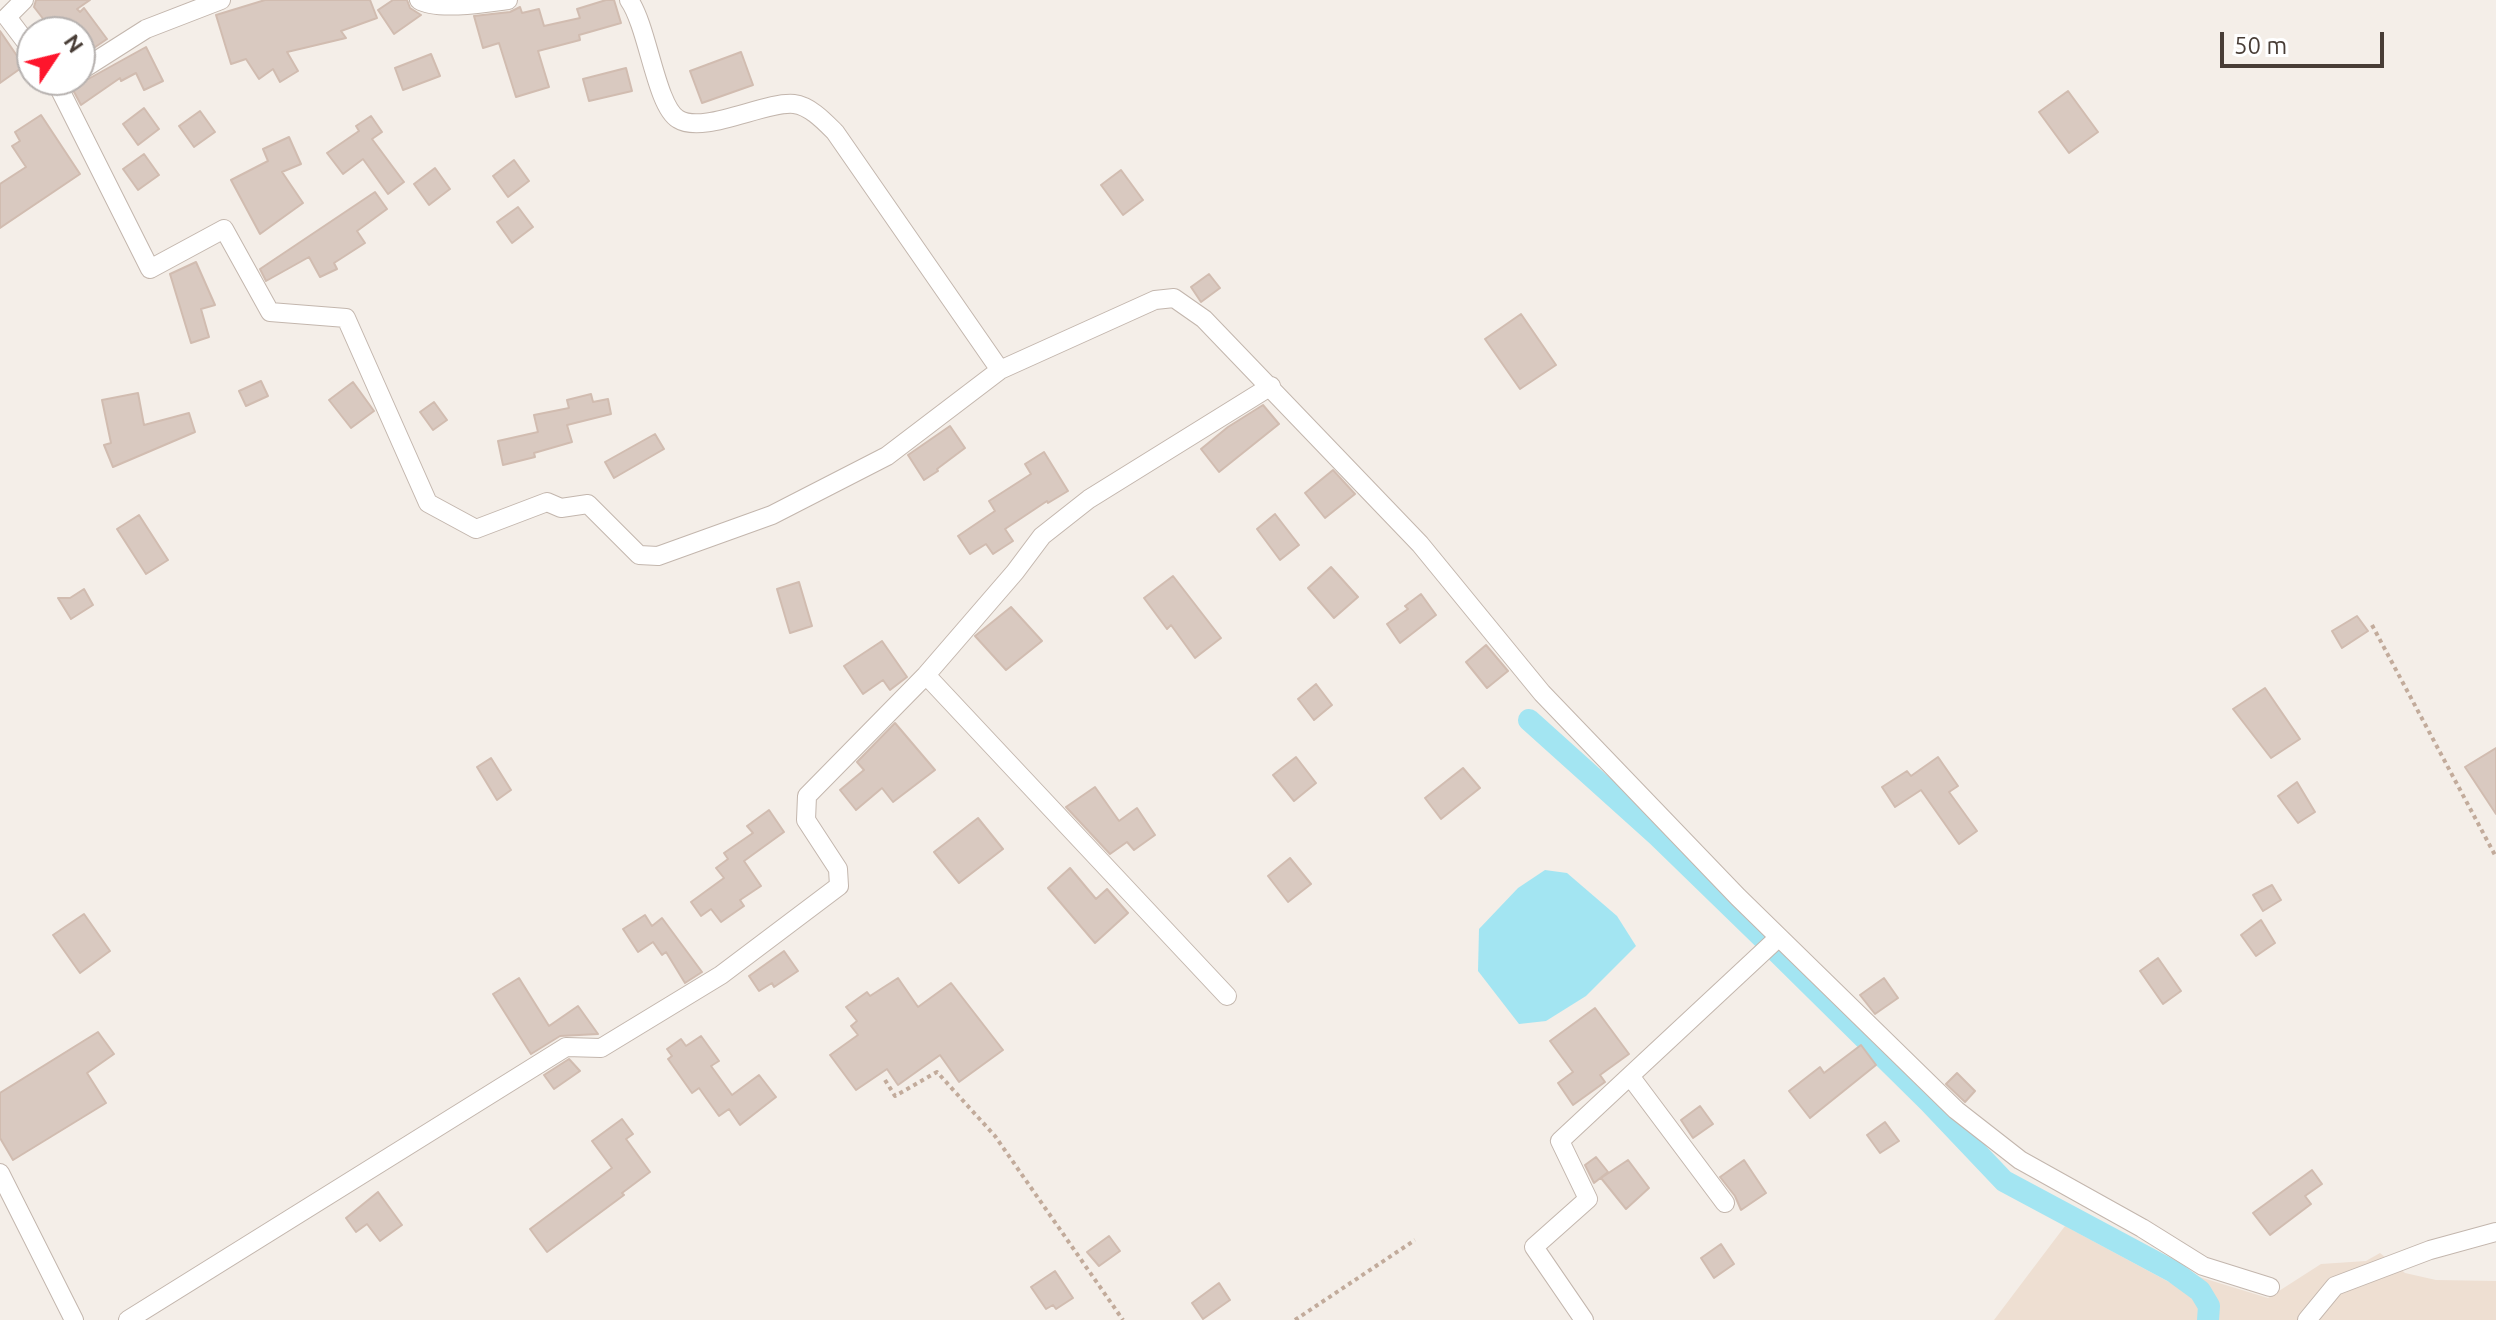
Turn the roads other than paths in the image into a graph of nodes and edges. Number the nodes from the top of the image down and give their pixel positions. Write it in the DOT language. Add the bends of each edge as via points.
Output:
graph roads {
  1 [pos="24,0"];
  2 [pos="221,0"];
  3 [pos="419,0"];
  4 [pos="508,0"];
  5 [pos="629,0"];
  6 [pos="16,29"];
  7 [pos="96,61"];
  8 [pos="62,96"];
  9 [pos="1000,370"];
  10 [pos="1271,386"];
  11 [pos="926,675"];
  12 [pos="1778,938"];
  13 [pos="1227,996"];
  14 [pos="1630,1076"];
  15 [pos="0,1173"];
  16 [pos="1725,1203"];
  17 [pos="2496,1232"];
  18 [pos="2270,1287"];
  19 [pos="74,1320"];
  20 [pos="128,1320"];
  21 [pos="1584,1320"];
  22 [pos="2307,1320"];
  1 -- 6 [label="street" via="7,17"];
  2 -- 7 [label="street" via="146,29"];
  3 -- 4 [label="street" via="464,5"];
  5 -- 9 [label="street" via="665,102 678,119 697,124 794,104 813,112 835,132"];
  8 -- 9 [label="street" via="150,269 224,229 270,312 346,318 428,503 476,529 547,502 561,508 588,504 639,555 658,556 772,515 887,456"];
  9 -- 10 [label="street" via="1155,300 1174,298 1204,319"];
  10 -- 11 [label="street" via="1089,499 1042,536"];
  10 -- 18 [label="street" via="1420,544 1542,693 1738,897 1956,1110 2020,1160 2203,1266"];
  11 -- 13 [label="street"];
  11 -- 20 [label="street" via="807,796 806,820 838,869 839,886 721,975 615,1040 601,1048 566,1047"];
  12 -- 14 [label="street"];
  14 -- 16 [label="street"];
  14 -- 21 [label="street" via="1560,1141 1588,1199 1534,1247"];
  15 -- 19 [label="street"];
  17 -- 22 [label="street" via="2335,1286"];
}
